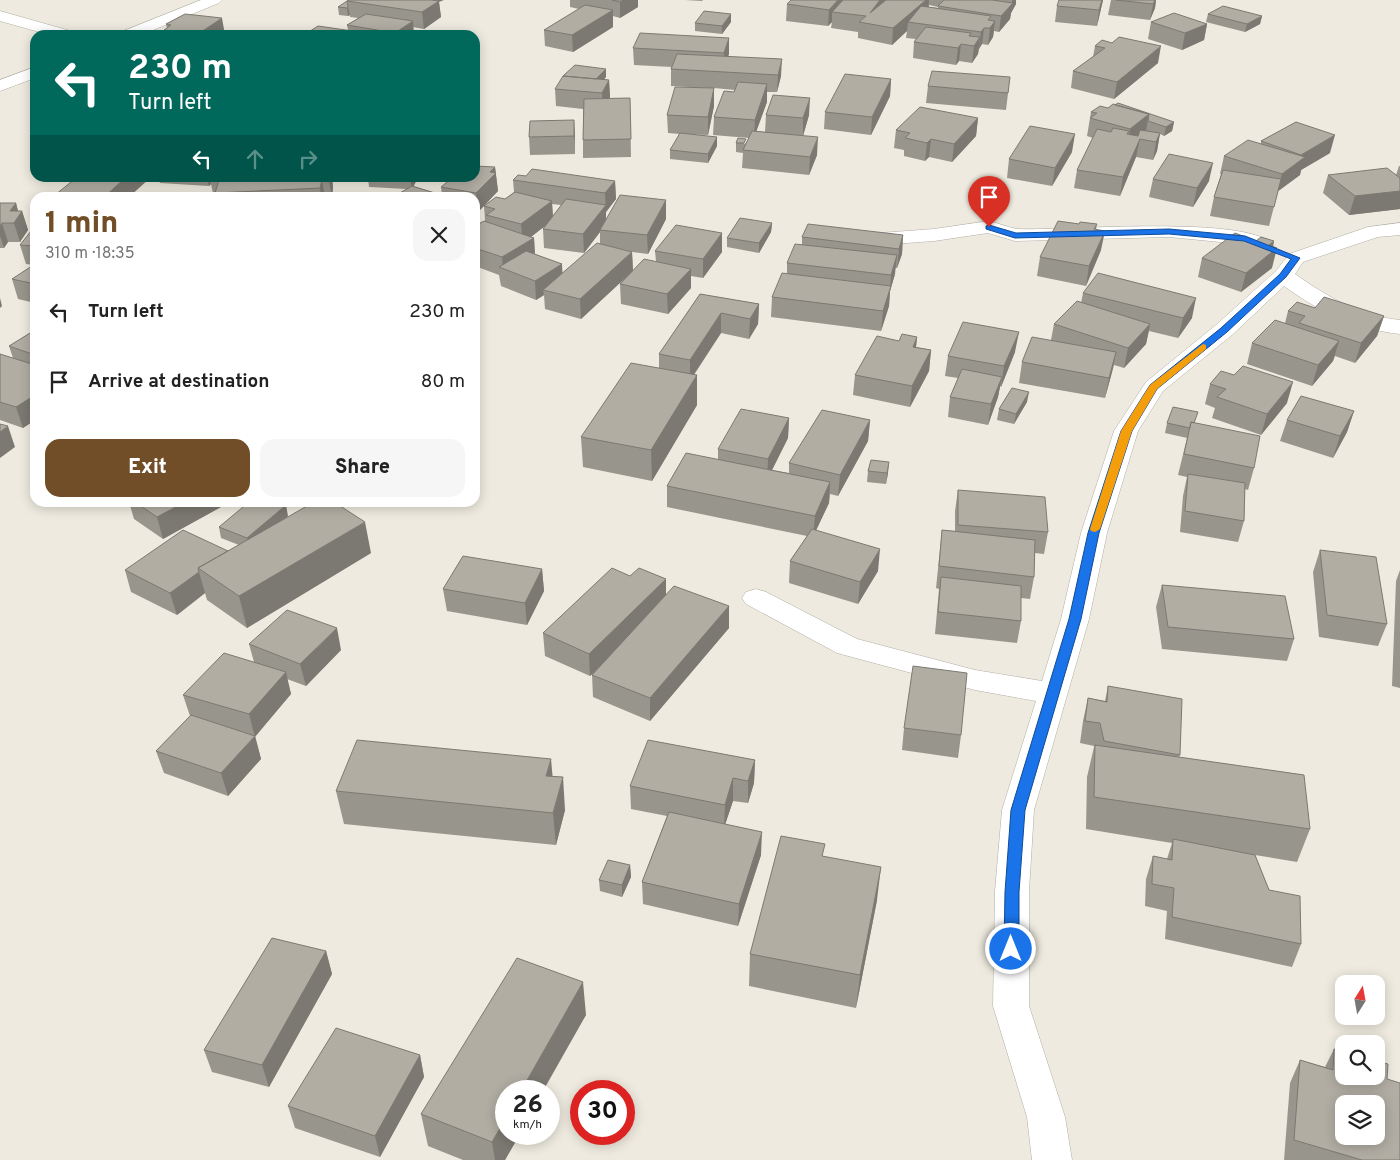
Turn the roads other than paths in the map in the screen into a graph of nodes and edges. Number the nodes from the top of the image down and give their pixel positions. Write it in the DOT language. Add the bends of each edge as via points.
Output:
graph roads {
  1 [pos="214,0"];
  2 [pos="0,16"];
  3 [pos="50,30"];
  4 [pos="140,30"];
  5 [pos="30,74"];
  6 [pos="0,86"];
  7 [pos="1400,229"];
  8 [pos="850,239"];
  9 [pos="1289,267"];
  10 [pos="1400,327"];
  11 [pos="756,598"];
  12 [pos="1052,693"];
  13 [pos="1052,1160"];
  1 -- 4 [label="street"];
  2 -- 3 [label="street"];
  5 -- 6 [label="street"];
  7 -- 9 [label="street" via="1375,231"];
  8 -- 9 [label="street" via="934,235 989,227 1015,235 1169,231 1245,238"];
  9 -- 10 [label="street" via="1315,298 1345,315 1378,326"];
  9 -- 12 [label="street" via="1224,330 1154,387 1126,431 1094,533 1075,619"];
  11 -- 12 [label="street" via="847,646 976,680"];
  12 -- 13 [label="street" via="1018,810 1012,892 1011,1006 1046,1117"];
}
